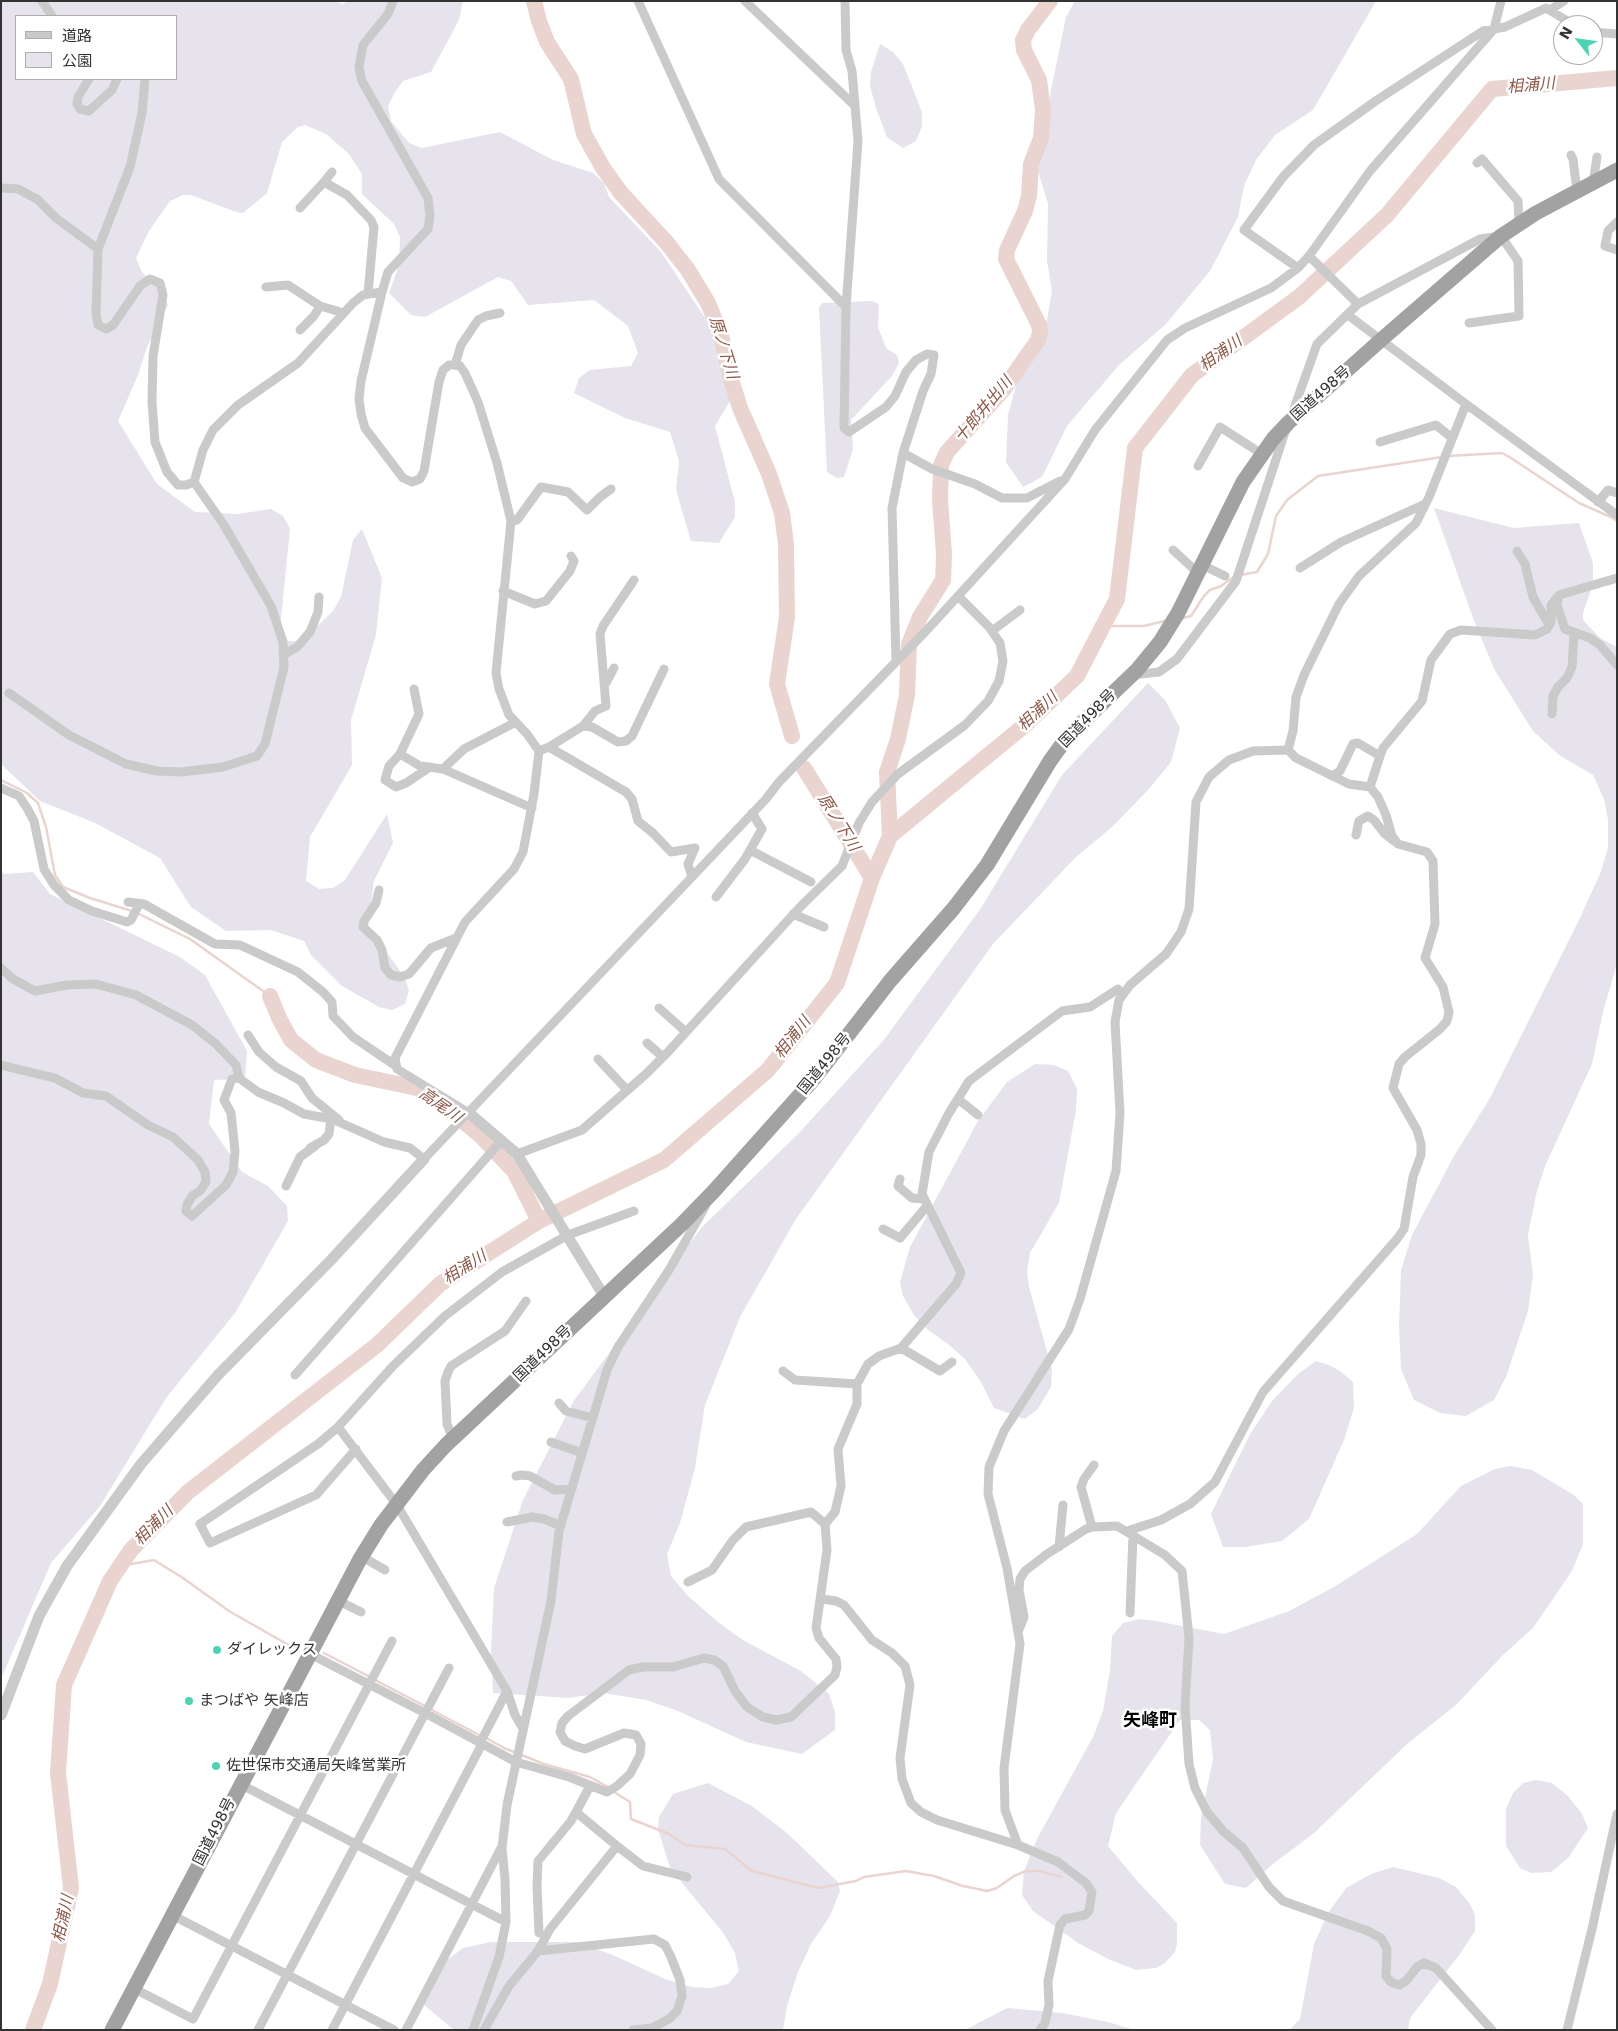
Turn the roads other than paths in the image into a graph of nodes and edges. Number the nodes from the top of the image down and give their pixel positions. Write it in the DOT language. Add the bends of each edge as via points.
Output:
graph roads {
  1 [pos="42,1"];
  2 [pos="393,1"];
  3 [pos="638,1"];
  4 [pos="745,1"];
  5 [pos="845,1"];
  6 [pos="1500,1"];
  7 [pos="1564,1"];
  8 [pos="1550,10"];
  9 [pos="51,15"];
  10 [pos="1558,15"];
  11 [pos="1494,29"];
  12 [pos="1603,33"];
  13 [pos="1617,34"];
  14 [pos="88,80"];
  15 [pos="117,80"];
  16 [pos="145,80"];
  17 [pos="854,105"];
  18 [pos="1571,155"];
  19 [pos="1597,157"];
  20 [pos="1476,163"];
  21 [pos="1617,170"];
  22 [pos="332,172"];
  23 [pos="324,182"];
  24 [pos="1592,183"];
  25 [pos="1,188"];
  26 [pos="1577,191"];
  27 [pos="300,208"];
  28 [pos="1617,222"];
  29 [pos="1519,224"];
  30 [pos="1501,236"];
  31 [pos="98,249"];
  32 [pos="1617,250"];
  33 [pos="1311,258"];
  34 [pos="1298,268"];
  35 [pos="266,287"];
  36 [pos="382,292"];
  37 [pos="368,294"];
  38 [pos="1358,304"];
  39 [pos="320,306"];
  40 [pos="846,307"];
  41 [pos="344,313"];
  42 [pos="500,313"];
  43 [pos="1349,314"];
  44 [pos="1469,323"];
  45 [pos="300,330"];
  46 [pos="1382,339"];
  47 [pos="455,365"];
  48 [pos="1466,404"];
  49 [pos="1288,423"];
  50 [pos="1452,438"];
  51 [pos="1380,442"];
  52 [pos="903,453"];
  53 [pos="1262,454"];
  54 [pos="1198,466"];
  55 [pos="1065,479"];
  56 [pos="194,482"];
  57 [pos="611,489"];
  58 [pos="1617,493"];
  59 [pos="1598,502"];
  60 [pos="1426,504"];
  61 [pos="1617,515"];
  62 [pos="511,521"];
  63 [pos="1173,550"];
  64 [pos="1517,551"];
  65 [pos="571,556"];
  66 [pos="1300,568"];
  67 [pos="1200,569"];
  68 [pos="1224,576"];
  69 [pos="1617,578"];
  70 [pos="634,580"];
  71 [pos="503,591"];
  72 [pos="1559,595"];
  73 [pos="958,596"];
  74 [pos="319,598"];
  75 [pos="1020,610"];
  76 [pos="1549,625"];
  77 [pos="992,631"];
  78 [pos="1574,633"];
  79 [pos="283,655"];
  80 [pos="896,660"];
  81 [pos="1617,665"];
  82 [pos="614,668"];
  83 [pos="664,669"];
  84 [pos="1132,675"];
  85 [pos="605,683"];
  86 [pos="414,689"];
  87 [pos="9,693"];
  88 [pos="1552,714"];
  89 [pos="516,722"];
  90 [pos="583,726"];
  91 [pos="549,747"];
  92 [pos="1288,750"];
  93 [pos="538,751"];
  94 [pos="400,754"];
  95 [pos="1380,756"];
  96 [pos="430,767"];
  97 [pos="443,768"];
  98 [pos="1332,776"];
  99 [pos="1370,787"];
  100 [pos="1,788"];
  101 [pos="532,808"];
  102 [pos="752,814"];
  103 [pos="1356,835"];
  104 [pos="1397,843"];
  105 [pos="750,850"];
  106 [pos="692,877"];
  107 [pos="812,882"];
  108 [pos="379,890"];
  109 [pos="716,897"];
  110 [pos="128,902"];
  111 [pos="138,905"];
  112 [pos="794,914"];
  113 [pos="824,928"];
  114 [pos="456,938"];
  115 [pos="1,968"];
  116 [pos="1118,989"];
  117 [pos="659,1008"];
  118 [pos="686,1032"];
  119 [pos="248,1035"];
  120 [pos="646,1043"];
  121 [pos="663,1057"];
  122 [pos="598,1059"];
  123 [pos="1,1065"];
  124 [pos="396,1066"];
  125 [pos="239,1078"];
  126 [pos="627,1090"];
  127 [pos="958,1099"];
  128 [pos="978,1115"];
  129 [pos="466,1116"];
  130 [pos="331,1119"];
  131 [pos="343,1123"];
  132 [pos="500,1143"];
  133 [pos="315,1146"];
  134 [pos="300,1151"];
  135 [pos="517,1154"];
  136 [pos="424,1159"];
  137 [pos="900,1180"];
  138 [pos="286,1186"];
  139 [pos="714,1191"];
  140 [pos="926,1203"];
  141 [pos="634,1212"];
  142 [pos="883,1229"];
  143 [pos="566,1232"];
  144 [pos="604,1296"];
  145 [pos="526,1301"];
  146 [pos="902,1348"];
  147 [pos="952,1362"];
  148 [pos="783,1371"];
  149 [pos="295,1375"];
  150 [pos="857,1384"];
  151 [pos="559,1403"];
  152 [pos="593,1418"];
  153 [pos="338,1427"];
  154 [pos="453,1439"];
  155 [pos="551,1442"];
  156 [pos="356,1449"];
  157 [pos="582,1453"];
  158 [pos="1094,1465"];
  159 [pos="516,1476"];
  160 [pos="572,1489"];
  161 [pos="396,1505"];
  162 [pos="1063,1505"];
  163 [pos="507,1522"];
  164 [pos="825,1524"];
  165 [pos="561,1526"];
  166 [pos="1092,1527"];
  167 [pos="1130,1533"];
  168 [pos="1059,1547"];
  169 [pos="361,1556"];
  170 [pos="385,1570"];
  171 [pos="688,1582"];
  172 [pos="822,1599"];
  173 [pos="337,1600"];
  174 [pos="362,1612"];
  175 [pos="1130,1613"];
  176 [pos="1018,1632"];
  177 [pos="392,1641"];
  178 [pos="310,1654"];
  179 [pos="449,1668"];
  180 [pos="369,1684"];
  181 [pos="507,1691"];
  182 [pos="425,1712"];
  183 [pos="1,1715"];
  184 [pos="522,1728"];
  185 [pos="481,1743"];
  186 [pos="516,1761"];
  187 [pos="240,1784"];
  188 [pos="590,1786"];
  189 [pos="576,1812"];
  190 [pos="300,1814"];
  191 [pos="1617,1814"];
  192 [pos="356,1844"];
  193 [pos="1018,1845"];
  194 [pos="617,1846"];
  195 [pos="1613,1847"];
  196 [pos="502,1848"];
  197 [pos="414,1875"];
  198 [pos="687,1877"];
  199 [pos="547,1896"];
  200 [pos="537,1897"];
  201 [pos="472,1904"];
  202 [pos="172,1914"];
  203 [pos="506,1922"];
  204 [pos="539,1933"];
  205 [pos="231,1945"];
  206 [pos="538,1951"];
  207 [pos="288,1974"];
  208 [pos="133,1988"];
  209 [pos="346,2004"];
  210 [pos="393,2029"];
  211 [pos="112,2030"];
  212 [pos="258,2030"];
  213 [pos="332,2030"];
  214 [pos="406,2030"];
  215 [pos="473,2030"];
  216 [pos="484,2030"];
  217 [pos="633,2030"];
  218 [pos="1040,2030"];
  219 [pos="1492,2030"];
  220 [pos="1567,2030"];
  1 -- 9 [label="street"];
  2 -- 36 [label="street" via="388,14 363,45 359,67 362,81 428,198 430,216 428,229 388,272"];
  3 -- 40 [label="street" via="719,178"];
  4 -- 17 [label="street"];
  5 -- 17 [label="street" via="846,50 852,71"];
  6 -- 11 [label="street"];
  7 -- 8 [label="street"];
  8 -- 10 [label="street"];
  8 -- 11 [label="street" via="1546,8"];
  11 -- 33 [label="street" via="1370,171"];
  11 -- 34 [label="street" via="1484,31 1369,106 1314,145 1283,177 1244,230"];
  12 -- 13 [label="street"];
  14 -- 15 [label="street" via="77,104 80,109 89,111 112,90"];
  16 -- 31 [label="street" via="142,113 130,167"];
  17 -- 40 [label="street" via="857,173"];
  18 -- 26 [label="street"];
  19 -- 24 [label="street"];
  20 -- 29 [label="street" via="1482,159 1518,201"];
  21 -- 24 [label="highway, 国道498号"];
  22 -- 23 [label="street"];
  23 -- 27 [label="street"];
  23 -- 37 [label="street" via="347,195 374,226"];
  24 -- 26 [label="highway, 国道498号"];
  25 -- 31 [label="street" via="18,189 38,199 56,218"];
  26 -- 29 [label="highway, 国道498号"];
  28 -- 32 [label="street" via="1608,231 1605,246"];
  29 -- 30 [label="highway, 国道498号"];
  30 -- 38 [label="street" via="1480,239"];
  30 -- 44 [label="street" via="1518,261 1519,316"];
  30 -- 46 [label="highway, 国道498号"];
  31 -- 56 [label="street" via="98,325 106,329 113,325 140,286 150,278 160,282 163,295 153,356 155,442 168,472 178,485"];
  33 -- 34 [label="street"];
  33 -- 38 [label="street"];
  34 -- 55 [label="street" via="1271,288 1185,328 1167,340 1095,430"];
  35 -- 39 [label="street" via="288,285"];
  36 -- 37 [label="street"];
  36 -- 47 [label="street" via="361,382 361,414 365,428 403,478 412,482 424,472 443,370"];
  37 -- 41 [label="street"];
  38 -- 43 [label="street"];
  39 -- 41 [label="street"];
  39 -- 45 [label="street"];
  40 -- 52 [label="street" via="844,428 849,432 886,407 916,360 927,354 934,355"];
  41 -- 56 [label="street" via="298,363 238,405 212,430"];
  42 -- 47 [label="street" via="478,320 461,345"];
  43 -- 46 [label="street"];
  43 -- 49 [label="street" via="1317,344"];
  46 -- 48 [label="street"];
  46 -- 49 [label="highway, 国道498号"];
  47 -- 62 [label="street" via="465,373 478,402"];
  48 -- 50 [label="street"];
  48 -- 59 [label="street"];
  49 -- 53 [label="highway, 国道498号"];
  49 -- 84 [label="street" via="1236,581 1177,659 1159,672"];
  50 -- 51 [label="street" via="1436,425 1388,436"];
  50 -- 60 [label="street"];
  52 -- 55 [label="street" via="932,469 975,484 1002,498 1027,498"];
  52 -- 80 [label="street" via="892,508"];
  53 -- 54 [label="street" via="1220,427"];
  53 -- 67 [label="highway, 国道498号" via="1242,482"];
  55 -- 73 [label="street"];
  56 -- 79 [label="street" via="224,525 271,606 283,642"];
  57 -- 62 [label="street" via="587,510 568,492 542,487 518,520"];
  58 -- 59 [label="street" via="1608,490"];
  59 -- 61 [label="street"];
  60 -- 66 [label="street" via="1340,542"];
  60 -- 92 [label="street" via="1416,523 1359,576 1339,604 1304,675 1296,698"];
  62 -- 71 [label="street"];
  63 -- 67 [label="street"];
  64 -- 76 [label="street" via="1525,564 1533,597"];
  65 -- 71 [label="street" via="574,561 570,571 546,601 536,604"];
  67 -- 68 [label="street"];
  67 -- 84 [label="highway, 国道498号" via="1164,636"];
  69 -- 72 [label="street"];
  70 -- 85 [label="street" via="600,634"];
  71 -- 89 [label="street" via="496,673 498,689 509,715"];
  72 -- 76 [label="street" via="1551,605"];
  72 -- 78 [label="street" via="1557,605 1565,629"];
  73 -- 77 [label="street"];
  73 -- 80 [label="street"];
  74 -- 79 [label="street" via="318,612 310,632"];
  75 -- 77 [label="street"];
  76 -- 95 [label="street" via="1535,635 1461,630 1450,634 1431,660 1422,701"];
  77 -- 112 [label="street" via="1000,643 1003,661 999,681 988,701 965,724 898,774 872,802 859,823 842,866"];
  78 -- 81 [label="street" via="1600,645"];
  78 -- 88 [label="street" via="1572,667 1553,696"];
  79 -- 87 [label="street" via="284,668 265,744 257,756 223,767 180,772 126,764 69,735"];
  80 -- 102 [label="street"];
  82 -- 85 [label="street"];
  83 -- 90 [label="street" via="632,736 626,741 618,742"];
  84 -- 139 [label="highway, 国道498号" via="1068,736 987,865 953,909 890,981 813,1080"];
  85 -- 90 [label="street" via="606,706 595,711"];
  86 -- 94 [label="street" via="420,714"];
  89 -- 93 [label="street"];
  89 -- 97 [label="street" via="464,749"];
  90 -- 91 [label="street"];
  91 -- 93 [label="street"];
  91 -- 106 [label="street" via="626,792 632,799 638,821 670,852 695,848 688,864"];
  92 -- 98 [label="street" via="1296,758"];
  92 -- 176 [label="street" via="1253,751 1229,760 1209,777 1196,802 1188,909 1181,932 1166,954 1130,985 1119,1000 1115,1022 1120,1113 1114,1180 1069,1329 1004,1431 989,1467 988,1494 1007,1568"];
  93 -- 101 [label="street"];
  94 -- 96 [label="street" via="420,766"];
  94 -- 96 [label="street" via="390,766 386,780 396,787"];
  95 -- 98 [label="street" via="1358,743 1353,744 1340,771"];
  95 -- 99 [label="street"];
  96 -- 97 [label="street"];
  97 -- 101 [label="street"];
  98 -- 99 [label="street" via="1349,784"];
  99 -- 104 [label="street" via="1378,797"];
  100 -- 111 [label="street" via="19,796 27,808 34,821 44,869 69,900 126,922 132,918"];
  101 -- 114 [label="street" via="523,852 514,869 465,922"];
  102 -- 105 [label="street" via="762,829"];
  102 -- 106 [label="street"];
  103 -- 104 [label="street" via="1359,821 1368,816"];
  104 -- 167 [label="street" via="1427,852 1433,861 1435,924 1425,958 1443,987 1450,1012 1440,1029 1399,1064 1394,1080 1394,1088 1421,1144 1404,1229 1263,1392 1215,1482 1190,1504"];
  105 -- 107 [label="street"];
  105 -- 109 [label="street"];
  106 -- 129 [label="street"];
  108 -- 114 [label="street" via="363,927 378,940 385,968 391,975 409,974 431,948"];
  110 -- 111 [label="street"];
  111 -- 124 [label="street" via="144,904 215,944 240,945 298,972 332,1002 332,1016 353,1037"];
  112 -- 113 [label="street"];
  112 -- 118 [label="street"];
  114 -- 124 [label="street" via="395,1058"];
  115 -- 125 [label="street" via="35,991 96,984 136,995 192,1025 216,1044 236,1065"];
  116 -- 127 [label="street" via="1090,1007 1062,1011 968,1081"];
  117 -- 118 [label="street"];
  118 -- 121 [label="street"];
  119 -- 131 [label="street" via="259,1052 301,1081 312,1098"];
  120 -- 121 [label="street"];
  121 -- 126 [label="street"];
  122 -- 126 [label="street"];
  123 -- 125 [label="street" via="55,1078 83,1093 106,1096 173,1138 198,1160 205,1172 206,1182 187,1205 186,1212 192,1216 226,1185 233,1172 235,1151 231,1113 224,1100 232,1080"];
  124 -- 129 [label="street"];
  125 -- 130 [label="street" via="258,1092 304,1114"];
  126 -- 135 [label="street" via="582,1130"];
  127 -- 128 [label="street"];
  127 -- 140 [label="street" via="929,1152 922,1194"];
  129 -- 132 [label="street"];
  129 -- 136 [label="street"];
  130 -- 131 [label="street"];
  130 -- 133 [label="street" via="329,1134"];
  131 -- 136 [label="street" via="384,1142 410,1148"];
  132 -- 135 [label="street"];
  132 -- 149 [label="street"];
  133 -- 134 [label="street"];
  133 -- 138 [label="street" via="300,1157"];
  135 -- 143 [label="street"];
  136 -- 183 [label="street" via="331,1260 218,1374 142,1464 67,1566 39,1616"];
  137 -- 140 [label="street" via="898,1186 912,1198"];
  139 -- 144 [label="highway, 国道498号"];
  139 -- 152 [label="street" via="670,1270 618,1347 607,1370"];
  140 -- 142 [label="street" via="900,1238"];
  140 -- 146 [label="street" via="961,1273 956,1284"];
  141 -- 143 [label="street"];
  143 -- 144 [label="street"];
  143 -- 153 [label="street" via="502,1272 445,1316 393,1366"];
  144 -- 154 [label="highway, 国道498号"];
  145 -- 154 [label="street" via="505,1331 451,1366 445,1382 447,1424"];
  146 -- 147 [label="street" via="940,1371"];
  146 -- 150 [label="street" via="879,1356 868,1364"];
  148 -- 150 [label="street" via="795,1380"];
  150 -- 164 [label="street" via="857,1404 838,1449 841,1486 835,1512"];
  151 -- 152 [label="street" via="566,1411"];
  152 -- 157 [label="street"];
  153 -- 156 [label="street"];
  153 -- 156 [label="street" via="288,1466 200,1524 210,1544 316,1495"];
  154 -- 161 [label="highway, 国道498号"];
  155 -- 157 [label="street"];
  156 -- 161 [label="street"];
  157 -- 160 [label="street"];
  158 -- 166 [label="street" via="1082,1487"];
  159 -- 160 [label="street" via="530,1476 555,1490"];
  160 -- 165 [label="street"];
  161 -- 169 [label="highway, 国道498号"];
  161 -- 181 [label="street"];
  162 -- 168 [label="street"];
  163 -- 165 [label="street" via="532,1517"];
  164 -- 171 [label="street" via="811,1512 746,1527 712,1570"];
  164 -- 172 [label="street" via="827,1550"];
  165 -- 184 [label="street" via="551,1601"];
  166 -- 167 [label="street" via="1117,1526"];
  166 -- 168 [label="street"];
  167 -- 175 [label="street"];
  167 -- 219 [label="street" via="1165,1555 1182,1571 1190,1638 1185,1706 1189,1764 1195,1788 1207,1812 1243,1848 1282,1901 1381,1938 1388,1949 1386,1976 1391,1982 1399,1985 1406,1981 1424,1963 1436,1968"];
  168 -- 176 [label="street" via="1025,1571 1020,1580 1024,1617"];
  169 -- 170 [label="street"];
  169 -- 173 [label="highway, 国道498号"];
  172 -- 188 [label="street" via="816,1628 819,1638 836,1659 835,1675 792,1717 776,1720 763,1717 747,1707 723,1666 714,1660 704,1658 673,1667 629,1670 562,1723 560,1732 565,1741 585,1749 624,1733 636,1735 641,1744 640,1755 630,1774 617,1786 607,1792"];
  172 -- 193 [label="street" via="836,1600 844,1605 872,1640 905,1666 910,1685 900,1758 902,1779 911,1803 938,1820"];
  173 -- 174 [label="street"];
  173 -- 178 [label="highway, 国道498号"];
  176 -- 193 [label="street" via="1020,1644 1004,1768 1005,1810"];
  177 -- 180 [label="street"];
  178 -- 180 [label="street"];
  178 -- 187 [label="highway, 国道498号"];
  179 -- 182 [label="street"];
  180 -- 182 [label="street"];
  180 -- 190 [label="street"];
  181 -- 184 [label="street"];
  181 -- 185 [label="street"];
  182 -- 185 [label="street"];
  182 -- 192 [label="street"];
  184 -- 186 [label="street"];
  185 -- 186 [label="street"];
  185 -- 197 [label="street"];
  186 -- 188 [label="street"];
  186 -- 196 [label="street"];
  187 -- 190 [label="street"];
  187 -- 202 [label="highway, 国道498号"];
  188 -- 189 [label="street"];
  189 -- 194 [label="street"];
  189 -- 200 [label="street" via="538,1861"];
  190 -- 192 [label="street"];
  190 -- 205 [label="street"];
  191 -- 195 [label="street"];
  192 -- 197 [label="street"];
  192 -- 207 [label="street"];
  193 -- 218 [label="street" via="1058,1862 1086,1883 1092,1892 1090,1911 1065,1919 1060,1925 1048,1981 1049,2005"];
  194 -- 198 [label="street" via="643,1866"];
  194 -- 206 [label="street" via="550,1929"];
  195 -- 220 [label="street"];
  196 -- 201 [label="street"];
  196 -- 203 [label="street"];
  197 -- 201 [label="street"];
  197 -- 209 [label="street"];
  199 -- 200 [label="street"];
  200 -- 204 [label="street"];
  201 -- 203 [label="street"];
  201 -- 214 [label="street"];
  202 -- 205 [label="street"];
  202 -- 208 [label="highway, 国道498号"];
  203 -- 215 [label="street" via="499,1958"];
  205 -- 207 [label="street"];
  205 -- 208 [label="street" via="193,2019"];
  206 -- 216 [label="street" via="509,1986"];
  206 -- 217 [label="street" via="654,1939 665,1945 680,1980 682,1996 677,2011 652,2028"];
  207 -- 209 [label="street"];
  207 -- 212 [label="street"];
  208 -- 211 [label="highway, 国道498号"];
  209 -- 210 [label="street"];
  209 -- 213 [label="street"];
}
